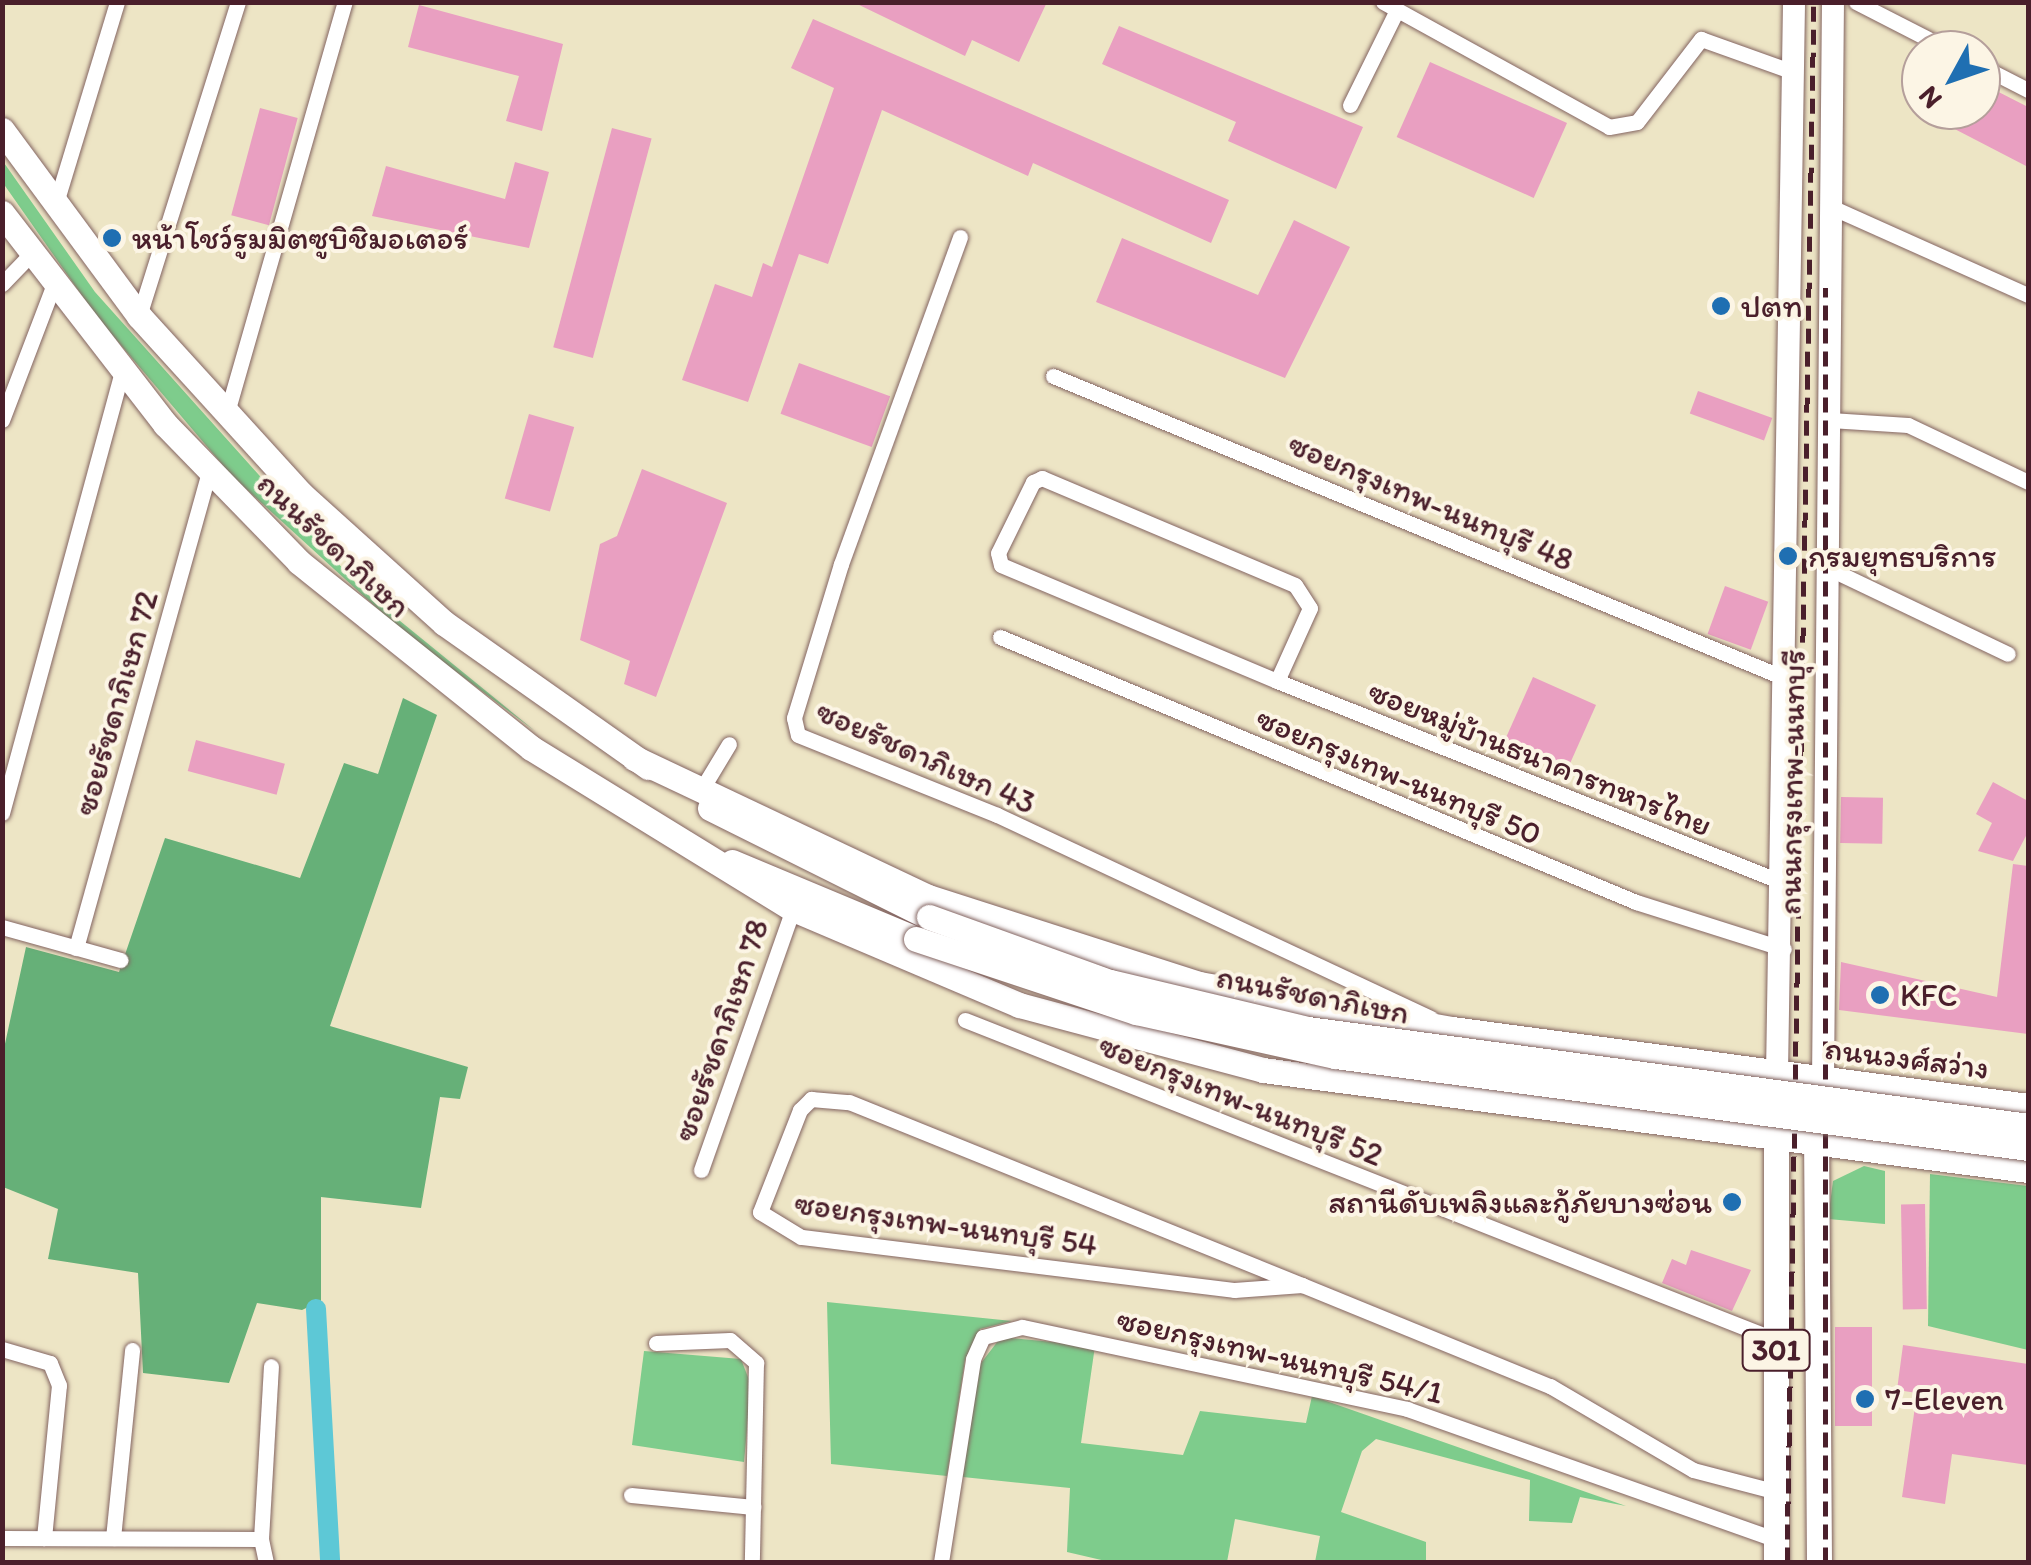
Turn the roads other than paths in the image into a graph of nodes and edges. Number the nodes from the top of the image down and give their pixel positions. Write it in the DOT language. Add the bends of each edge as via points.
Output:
graph roads {
  1 [pos="117,2"];
  2 [pos="238,2"];
  3 [pos="346,2"];
  4 [pos="1794,2"];
  5 [pos="1833,2"];
  6 [pos="1856,2"];
  7 [pos="1390,6"];
  8 [pos="1911,30"];
  9 [pos="1793,72"];
  10 [pos="2001,74"];
  11 [pos="2026,84"];
  12 [pos="1350,106"];
  13 [pos="2,130"];
  14 [pos="56,203"];
  15 [pos="1831,207"];
  16 [pos="2,213"];
  17 [pos="960,237"];
  18 [pos="31,254"];
  19 [pos="2,284"];
  20 [pos="54,284"];
  21 [pos="2028,295"];
  22 [pos="139,316"];
  23 [pos="122,372"];
  24 [pos="1053,376"];
  25 [pos="1790,410"];
  26 [pos="226,416"];
  27 [pos="2,420"];
  28 [pos="1830,420"];
  29 [pos="209,473"];
  30 [pos="2028,482"];
  31 [pos="1828,568"];
  32 [pos="1000,637"];
  33 [pos="2008,654"];
  34 [pos="1786,679"];
  35 [pos="1277,681"];
  36 [pos="730,744"];
  37 [pos="634,758"];
  38 [pos="10,760"];
  39 [pos="703,787"];
  40 [pos="2,813"];
  41 [pos="692,848"];
  42 [pos="1784,883"];
  43 [pos="793,909"];
  44 [pos="2,928"];
  45 [pos="923,928"];
  46 [pos="76,948"];
  47 [pos="1784,949"];
  48 [pos="120,960"];
  49 [pos="965,1020"];
  50 [pos="1445,1028"];
  51 [pos="1777,1074"];
  52 [pos="1823,1081"];
  53 [pos="1432,1092"];
  54 [pos="2028,1106"];
  55 [pos="2028,1126"];
  56 [pos="1776,1138"];
  57 [pos="1814,1145"];
  58 [pos="2028,1148"];
  59 [pos="701,1170"];
  60 [pos="2028,1170"];
  61 [pos="1302,1285"];
  62 [pos="1776,1340"];
  63 [pos="656,1343"];
  64 [pos="2,1349"];
  65 [pos="132,1350"];
  66 [pos="271,1366"];
  67 [pos="1777,1492"];
  68 [pos="630,1495"];
  69 [pos="753,1507"];
  70 [pos="2,1538"];
  71 [pos="44,1538"];
  72 [pos="113,1538"];
  73 [pos="261,1539"];
  74 [pos="1777,1552"];
  75 [pos="266,1562"];
  76 [pos="752,1562"];
  77 [pos="941,1562"];
  78 [pos="1819,1562"];
  1 -- 14 [label="street"];
  2 -- 22 [label="street"];
  3 -- 26 [label="street"];
  4 -- 9 [label="main road, ถนนกรุงเทพ-นนทบุรี / 301"];
  5 -- 15 [label="main road, ถนนกรุงเทพ-นนทบุรี / 301"];
  6 -- 8 [label="street"];
  7 -- 9 [label="street" via="1609,128 1637,122 1701,39"];
  7 -- 12 [label="street"];
  9 -- 25 [label="main road, ถนนกรุงเทพ-นนทบุรี / 301"];
  10 -- 11 [label="street"];
  13 -- 14 [label="main road, ถนนรัชดาภิเษก"];
  14 -- 22 [label="main road, ถนนรัชดาภิเษก"];
  15 -- 21 [label="street"];
  15 -- 28 [label="main road, ถนนกรุงเทพ-นนทบุรี / 301"];
  16 -- 18 [label="main road, ถนนรัชดาภิเษก"];
  17 -- 50 [label="street, ซอยรัชดาภิเษก 43" via="842,564 794,718 798,735 996,815"];
  18 -- 19 [label="street"];
  18 -- 20 [label="main road, ถนนรัชดาภิเษก"];
  20 -- 23 [label="main road, ถนนรัชดาภิเษก"];
  20 -- 27 [label="street"];
  22 -- 26 [label="main road, ถนนรัชดาภิเษก"];
  23 -- 29 [label="main road, ถนนรัชดาภิเษก"];
  23 -- 38 [label="street"];
  24 -- 34 [label="street, ซอยกรุงเทพ-นนทบุรี 48"];
  25 -- 28 [label="main road"];
  25 -- 34 [label="main road, ถนนกรุงเทพ-นนทบุรี / 301"];
  26 -- 37 [label="main road, ถนนรัชดาภิเษก" via="429,611"];
  28 -- 30 [label="street" via="1908,425"];
  28 -- 31 [label="main road, ถนนกรุงเทพ-นนทบุรี / 301"];
  29 -- 41 [label="main road, ถนนรัชดาภิเษก" via="423,669"];
  29 -- 46 [label="street, ซอยรัชดาภิเษก 72"];
  31 -- 33 [label="street"];
  31 -- 52 [label="main road, ถนนกรุงเทพ-นนทบุรี / 301"];
  32 -- 47 [label="street, ซอยกรุงเทพ-นนทบุรี 50" via="1636,902"];
  34 -- 42 [label="main road, ถนนกรุงเทพ-นนทบุรี / 301"];
  35 -- 35 [label="street, ซอยหมู่บ้านธนาคารทหารไทย" via="1310,608 1295,585 1042,478 1033,482 998,553 1001,565"];
  35 -- 42 [label="street, ซอยหมู่บ้านธนาคารทหารไทย"];
  36 -- 39 [label="street"];
  37 -- 39 [label="main road, ถนนรัชดาภิเษก"];
  37 -- 45 [label="main road, ถนนรัชดาภิเษก"];
  38 -- 40 [label="street"];
  39 -- 50 [label="main road, ถนนรัชดาภิเษก" via="928,897 1072,948 1254,997"];
  41 -- 43 [label="main road, ถนนรัชดาภิเษก"];
  41 -- 45 [label="main road, ถนนรัชดาภิเษก"];
  42 -- 47 [label="main road, ถนนกรุงเทพ-นนทบุรี / 301"];
  43 -- 53 [label="main road, ถนนรัชดาภิเษก" via="1018,1005 1263,1070"];
  43 -- 59 [label="street, ซอยรัชดาภิเษก 78"];
  44 -- 46 [label="street"];
  45 -- 55 [label="main road, ถนนรัชดาภิเษก, bridge" via="1110,982 1324,1032"];
  45 -- 58 [label="main road, ถนนรัชดาภิเษก, bridge" via="1136,1012 1335,1056"];
  46 -- 48 [label="street"];
  47 -- 51 [label="main road, ถนนกรุงเทพ-นนทบุรี / 301"];
  49 -- 62 [label="street, ซอยกรุงเทพ-นนทบุรี 52"];
  50 -- 51 [label="main road, ถนนรัชดาภิเษก"];
  50 -- 53 [label="main road" via="1468,1044 1476,1065 1465,1086"];
  51 -- 52 [label="main road, ถนนวงศ์สว่าง"];
  51 -- 56 [label="main road, ถนนกรุงเทพ-นนทบุรี / 301"];
  52 -- 54 [label="main road, ถนนวงศ์สว่าง"];
  52 -- 57 [label="main road, ถนนกรุงเทพ-นนทบุรี / 301"];
  53 -- 56 [label="main road, ถนนรัชดาภิเษก"];
  56 -- 57 [label="main road, ถนนรัชดาภิเษก"];
  56 -- 62 [label="main road, ถนนกรุงเทพ-นนทบุรี / 301"];
  57 -- 60 [label="main road"];
  57 -- 78 [label="main road, ถนนกรุงเทพ-นนทบุรี / 301"];
  61 -- 61 [label="street, ซอยกรุงเทพ-นนทบุรี 54" via="1234,1290 801,1237 760,1212 800,1110 828,1097"];
  61 -- 67 [label="street, ซอยกรุงเทพ-นนทบุรี 54" via="1550,1386 1693,1470"];
  62 -- 67 [label="main road, ถนนกรุงเทพ-นนทบุรี / 301"];
  63 -- 69 [label="street" via="730,1340 748,1349 760,1379"];
  64 -- 71 [label="street" via="56,1373"];
  65 -- 72 [label="street"];
  66 -- 73 [label="street"];
  67 -- 74 [label="main road, ถนนกรุงเทพ-นนทบุรี / 301"];
  68 -- 69 [label="street"];
  69 -- 76 [label="street"];
  70 -- 71 [label="street"];
  71 -- 72 [label="street"];
  72 -- 73 [label="street"];
  73 -- 75 [label="street"];
  74 -- 77 [label="street, ซอยกรุงเทพ-นนทบุรี 54/1" via="1408,1409 1022,1328 983,1337 973,1359"];
}
